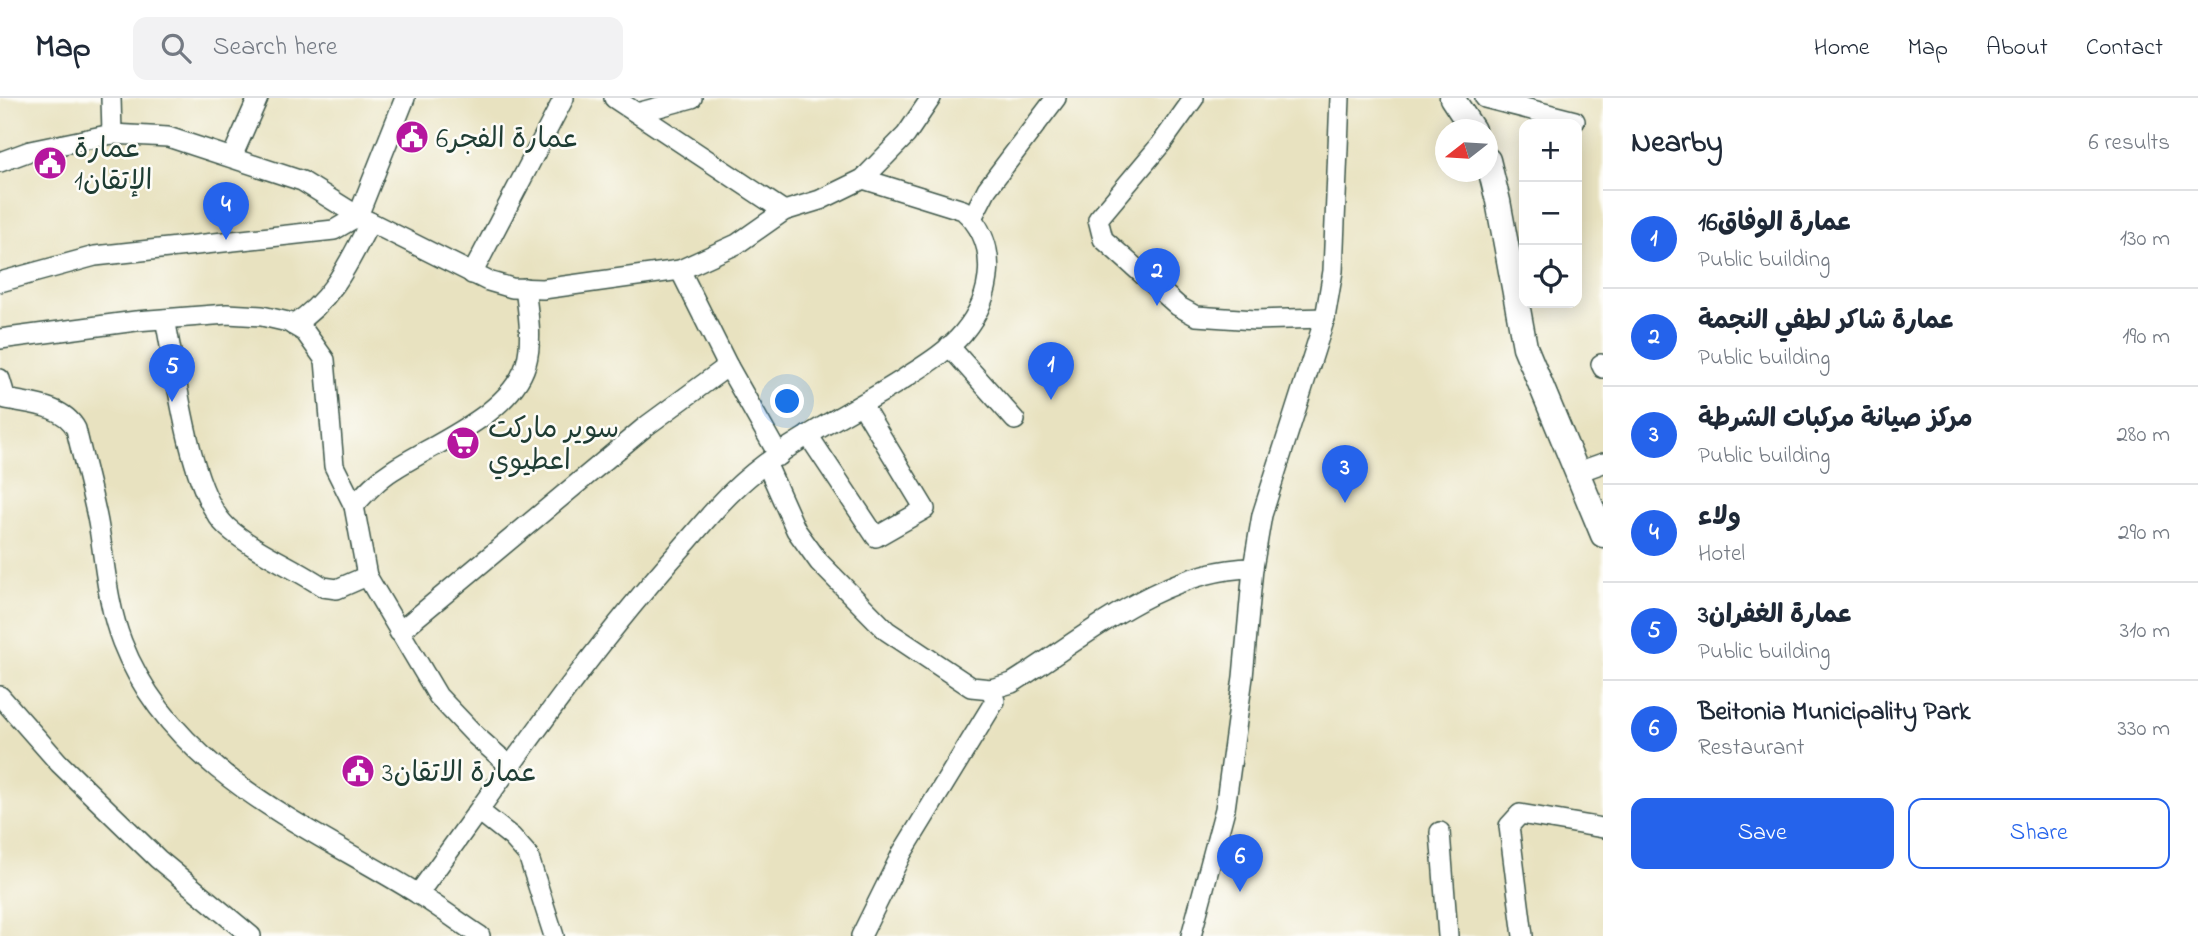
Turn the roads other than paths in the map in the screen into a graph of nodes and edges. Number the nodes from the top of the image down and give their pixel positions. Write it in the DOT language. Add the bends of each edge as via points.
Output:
graph roads {
  1 [pos="111,98"];
  2 [pos="258,98"];
  3 [pos="405,98"];
  4 [pos="564,98"];
  5 [pos="614,98"];
  6 [pos="692,98"];
  7 [pos="931,98"];
  8 [pos="1056,98"];
  9 [pos="1194,98"];
  10 [pos="1340,98"];
  11 [pos="1485,98"];
  12 [pos="1455,99"];
  13 [pos="637,113"];
  14 [pos="1467,119"];
  15 [pos="1567,119"];
  16 [pos="112,134"];
  17 [pos="232,157"];
  18 [pos="0,162"];
  19 [pos="863,179"];
  20 [pos="1494,182"];
  21 [pos="784,211"];
  22 [pos="972,218"];
  23 [pos="364,219"];
  24 [pos="680,270"];
  25 [pos="472,274"];
  26 [pos="0,282"];
  27 [pos="526,288"];
  28 [pos="1325,318"];
  29 [pos="165,319"];
  30 [pos="293,325"];
  31 [pos="0,339"];
  32 [pos="949,346"];
  33 [pos="728,366"];
  34 [pos="0,379"];
  35 [pos="3,400"];
  36 [pos="862,405"];
  37 [pos="1016,421"];
  38 [pos="808,435"];
  39 [pos="773,460"];
  40 [pos="1603,463"];
  41 [pos="1578,472"];
  42 [pos="354,506"];
  43 [pos="1603,535"];
  44 [pos="1253,568"];
  45 [pos="367,576"];
  46 [pos="399,632"];
  47 [pos="991,690"];
  48 [pos="0,696"];
  49 [pos="511,767"];
  50 [pos="479,811"];
  51 [pos="1603,828"];
  52 [pos="1440,832"];
  53 [pos="418,894"];
  54 [pos="251,936"];
  55 [pos="480,936"];
  56 [pos="554,936"];
  57 [pos="861,936"];
  58 [pos="1191,936"];
  59 [pos="1448,936"];
  60 [pos="1523,936"];
  1 -- 16 [label="street"];
  2 -- 17 [label="street"];
  3 -- 23 [label="street"];
  4 -- 25 [label="street"];
  5 -- 13 [label="street"];
  6 -- 13 [label="street"];
  7 -- 19 [label="street" via="906,135"];
  8 -- 22 [label="street" via="987,189"];
  9 -- 28 [label="street" via="1098,219 1103,239 1178,306 1196,316"];
  10 -- 28 [label="street" via="1333,271"];
  11 -- 15 [label="street"];
  12 -- 14 [label="main road"];
  13 -- 21 [label="street"];
  16 -- 17 [label="street" via="168,137"];
  16 -- 18 [label="street"];
  17 -- 23 [label="street" via="302,181"];
  19 -- 21 [label="street"];
  19 -- 22 [label="street" via="963,210"];
  20 -- 41 [label="main road" via="1525,347"];
  21 -- 24 [label="street" via="737,244"];
  22 -- 32 [label="street" via="988,253 988,289 962,334"];
  23 -- 25 [label="street"];
  23 -- 26 [label="street" via="334,230 95,256"];
  23 -- 30 [label="street" via="336,286"];
  24 -- 27 [label="street" via="597,284"];
  24 -- 33 [label="street"];
  25 -- 27 [label="street" via="512,288"];
  27 -- 42 [label="street" via="526,363 511,390 495,407 392,470"];
  28 -- 44 [label="street" via="1262,515"];
  29 -- 30 [label="street" via="227,314 262,316"];
  29 -- 31 [label="street"];
  29 -- 45 [label="street" via="197,471 211,506 226,526 323,587 337,589"];
  30 -- 42 [label="street" via="315,342 325,360 334,466"];
  32 -- 36 [label="street"];
  32 -- 37 [label="street"];
  33 -- 39 [label="street"];
  33 -- 46 [label="street" via="645,427"];
  34 -- 35 [label="street"];
  35 -- 53 [label="street" via="57,410 72,421 121,640 178,735 255,797 317,838"];
  36 -- 38 [label="street"];
  36 -- 38 [label="street" via="925,509 876,537"];
  38 -- 39 [label="street"];
  39 -- 47 [label="street" via="796,530 850,596 887,631 971,687"];
  39 -- 49 [label="street" via="734,490 612,629"];
  40 -- 41 [label="street"];
  41 -- 43 [label="main road"];
  42 -- 45 [label="street"];
  44 -- 47 [label="street" via="1225,568 1167,586 1012,684"];
  44 -- 58 [label="street" via="1244,677 1224,809"];
  45 -- 46 [label="street"];
  46 -- 49 [label="street" via="438,696"];
  47 -- 57 [label="street" via="995,701 902,853"];
  48 -- 54 [label="street" via="60,763 158,859"];
  49 -- 50 [label="street"];
  50 -- 53 [label="street"];
  50 -- 56 [label="street" via="528,855"];
  51 -- 60 [label="street" via="1520,814 1509,826"];
  52 -- 59 [label="street"];
  53 -- 55 [label="street"];
}
